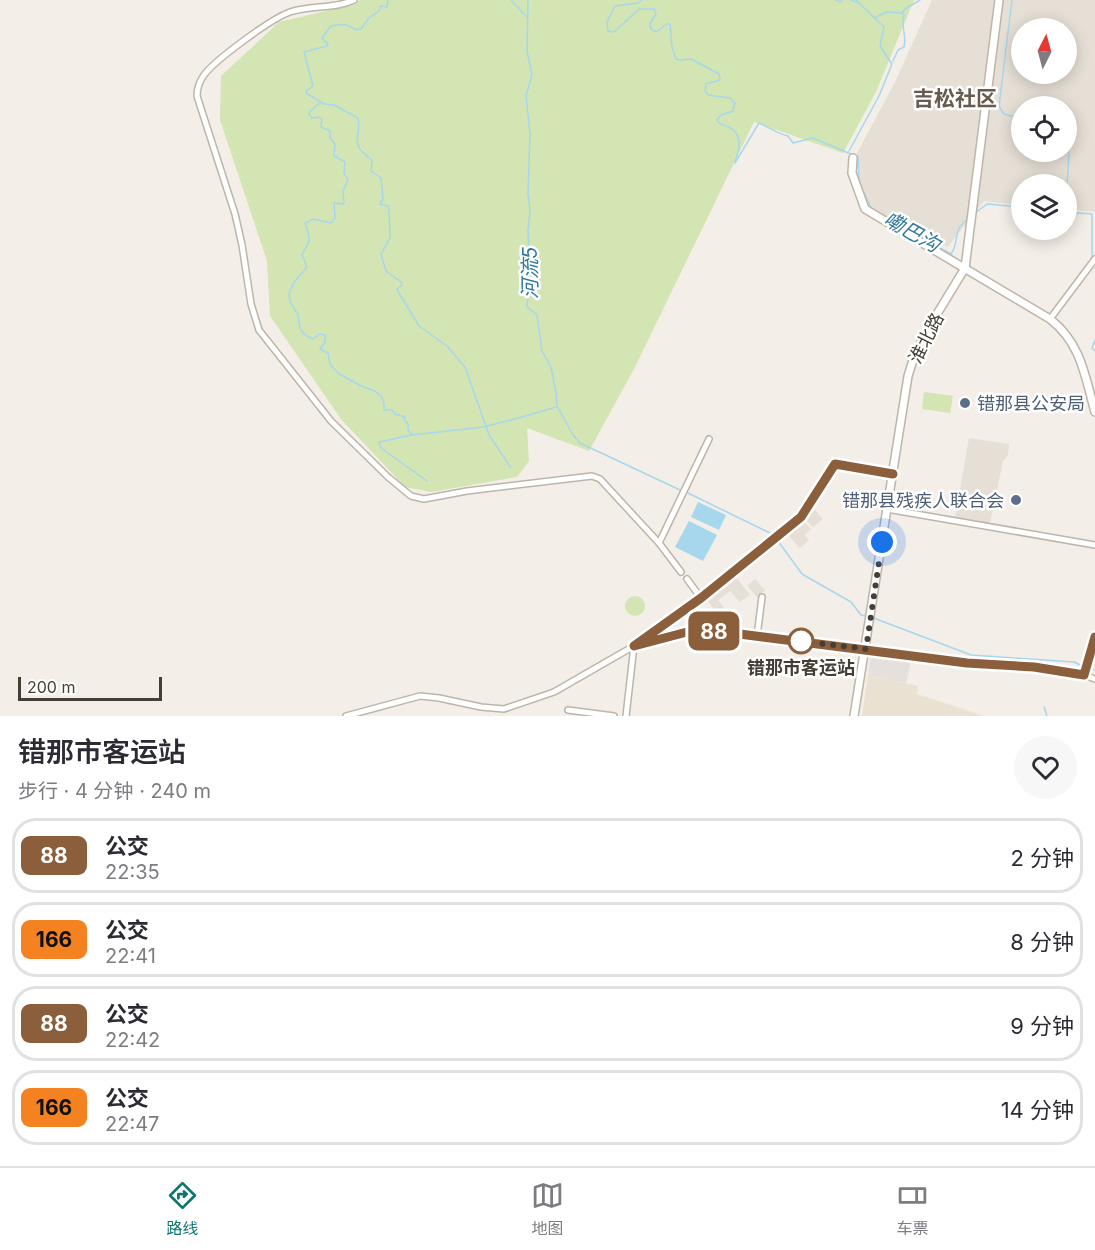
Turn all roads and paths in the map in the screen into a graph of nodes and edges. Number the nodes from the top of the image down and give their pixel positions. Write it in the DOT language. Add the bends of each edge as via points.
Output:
graph roads {
  1 [pos="354,0"];
  2 [pos="999,0"];
  3 [pos="855,155"];
  4 [pos="1094,261"];
  5 [pos="965,268"];
  6 [pos="1050,319"];
  7 [pos="1095,412"];
  8 [pos="709,440"];
  9 [pos="893,474"];
  10 [pos="887,509"];
  11 [pos="659,543"];
  12 [pos="1095,544"];
  13 [pos="681,573"];
  14 [pos="687,579"];
  15 [pos="762,597"];
  16 [pos="701,598"];
  17 [pos="757,636"];
  18 [pos="1095,637"];
  19 [pos="634,646"];
  20 [pos="866,649"];
  21 [pos="1084,675"];
  22 [pos="1095,679"];
  23 [pos="568,710"];
  24 [pos="346,716"];
  25 [pos="614,716"];
  26 [pos="626,716"];
  27 [pos="854,716"];
  1 -- 11 [label="street" via="276,18 207,70 198,86 197,96 235,214 251,304 260,330 330,421 411,496 424,499 597,477"];
  2 -- 5 [label="street, 淮北路"];
  3 -- 5 [label="street" via="852,173 865,209"];
  4 -- 6 [label="street"];
  5 -- 6 [label="street"];
  5 -- 9 [label="street, 淮北路" via="914,357"];
  6 -- 7 [label="street" via="1074,343"];
  8 -- 11 [label="street"];
  9 -- 10 [label="street, 淮北路"];
  9 -- 16 [label="street" via="835,464 801,517"];
  10 -- 12 [label="street"];
  10 -- 20 [label="street, 淮北路"];
  11 -- 13 [label="street"];
  14 -- 16 [label="street"];
  15 -- 17 [label="street"];
  16 -- 19 [label="street"];
  17 -- 19 [label="street" via="698,631"];
  17 -- 20 [label="street"];
  18 -- 21 [label="street"];
  19 -- 24 [label="street" via="554,692 504,709 420,696"];
  19 -- 26 [label="street"];
  20 -- 21 [label="street"];
  20 -- 27 [label="street, 淮北路"];
  21 -- 22 [label="street"];
  23 -- 25 [label="street"];
}
